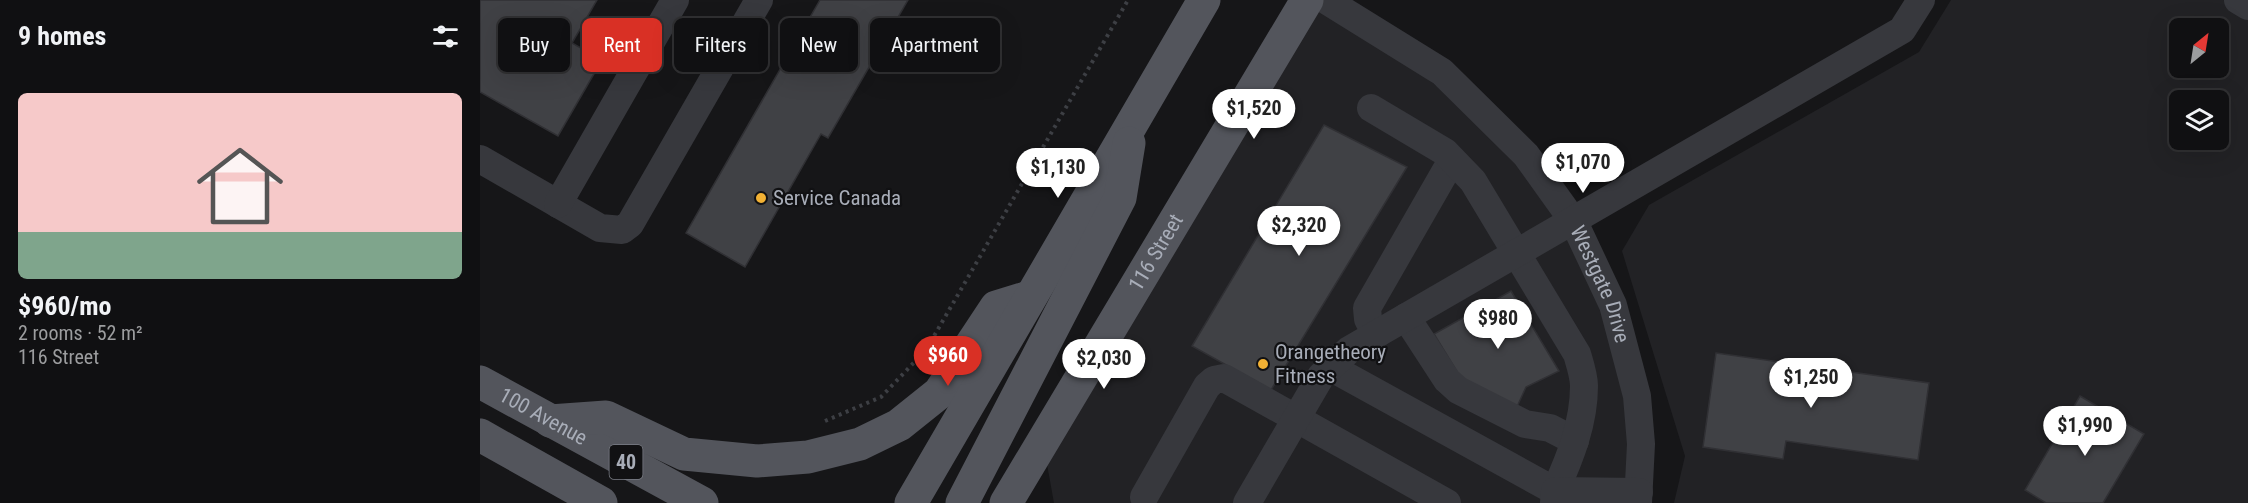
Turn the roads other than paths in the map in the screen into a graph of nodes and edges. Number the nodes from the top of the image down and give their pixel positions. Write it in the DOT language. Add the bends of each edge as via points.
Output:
graph roads {
  1 [pos="675,0"];
  2 [pos="759,0"];
  3 [pos="1204,0"];
  4 [pos="1307,0"];
  5 [pos="1326,0"];
  6 [pos="1921,0"];
  7 [pos="2238,0"];
  8 [pos="2248,6"];
  9 [pos="1371,108"];
  10 [pos="1131,126"];
  11 [pos="480,159"];
  12 [pos="1452,160"];
  13 [pos="558,204"];
  14 [pos="1574,222"];
  15 [pos="1519,253"];
  16 [pos="1029,297"];
  17 [pos="1406,317"];
  18 [pos="1376,335"];
  19 [pos="1330,367"];
  20 [pos="480,382"];
  21 [pos="1296,418"];
  22 [pos="550,421"];
  23 [pos="480,435"];
  24 [pos="1575,441"];
  25 [pos="572,492"];
  26 [pos="1554,497"];
  27 [pos="1638,498"];
  28 [pos="1146,501"];
  29 [pos="1008,502"];
  30 [pos="601,503"];
  31 [pos="702,503"];
  32 [pos="911,503"];
  33 [pos="962,503"];
  34 [pos="1247,503"];
  35 [pos="1447,503"];
  1 -- 13 [label="street"];
  2 -- 13 [label="street" via="630,224 622,230 600,228"];
  3 -- 10 [label="main road"];
  4 -- 29 [label="main road, 116 Street"];
  5 -- 14 [label="street, Westgate Drive" via="1442,72 1526,155"];
  6 -- 14 [label="street" via="1902,30"];
  7 -- 8 [label="street"];
  9 -- 12 [label="street"];
  10 -- 16 [label="main road"];
  10 -- 33 [label="main road" via="1120,198"];
  11 -- 13 [label="street"];
  12 -- 15 [label="street" via="1473,181"];
  12 -- 18 [label="street" via="1366,308"];
  14 -- 15 [label="street"];
  14 -- 27 [label="street, Westgate Drive" via="1613,305 1637,396 1641,444"];
  15 -- 17 [label="street"];
  15 -- 24 [label="street" via="1577,354 1584,385"];
  16 -- 22 [label="main road" via="996,307 939,393 899,425 860,444 808,458 757,461 684,454 606,417"];
  16 -- 32 [label="main road"];
  17 -- 18 [label="street"];
  17 -- 24 [label="street" via="1447,380 1458,390 1525,424 1551,428"];
  18 -- 19 [label="street" via="1349,350"];
  19 -- 21 [label="street"];
  19 -- 26 [label="street"];
  20 -- 22 [label="main road, 100 Avenue / 40"];
  21 -- 28 [label="street" via="1224,378 1214,380 1207,386"];
  21 -- 34 [label="street"];
  21 -- 35 [label="street"];
  22 -- 31 [label="main road, 100 Avenue / 40"];
  23 -- 25 [label="main road, 40"];
  24 -- 26 [label="street"];
  25 -- 30 [label="main road, 40"];
  26 -- 27 [label="street"];
}
